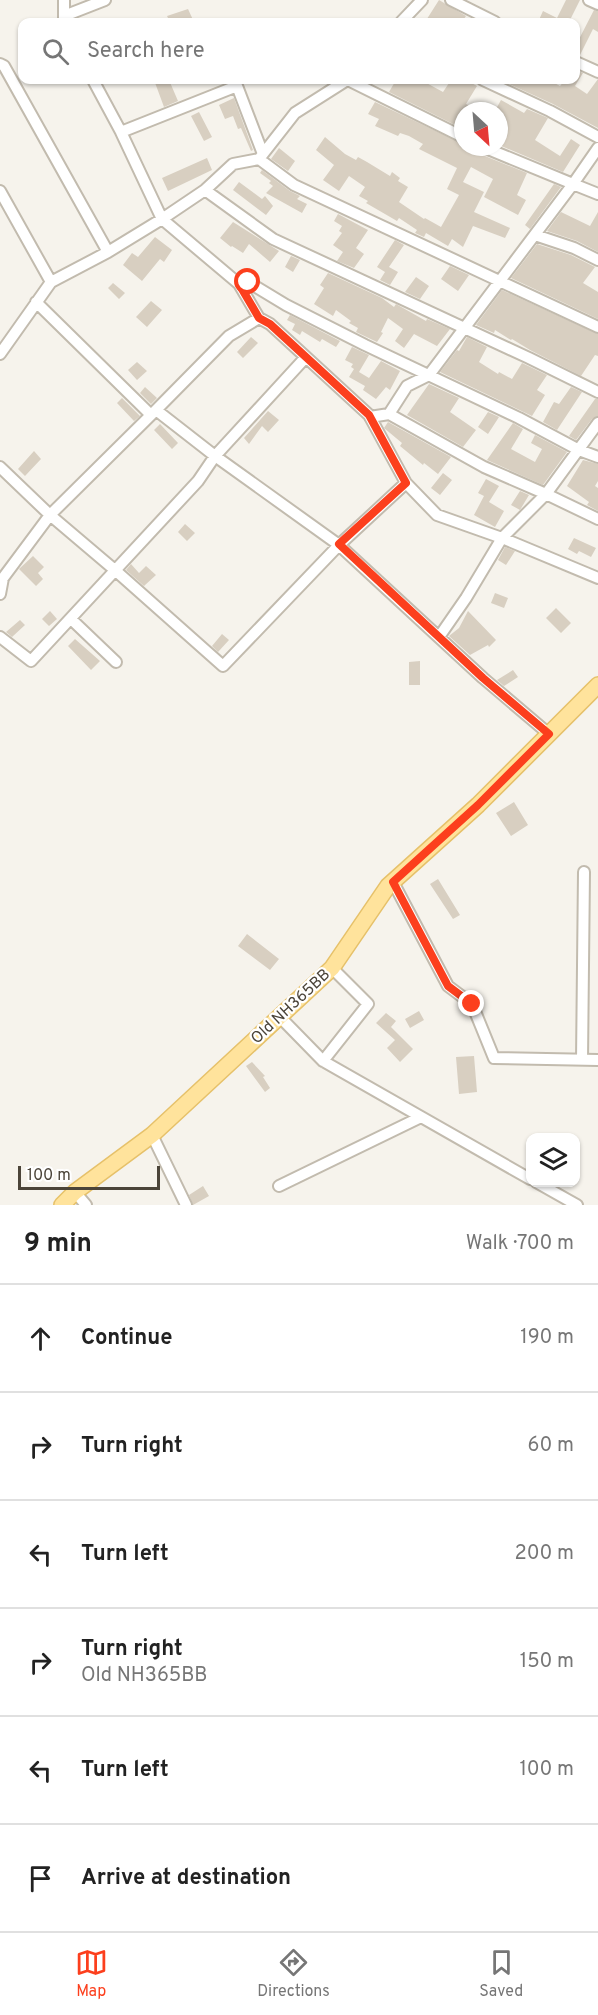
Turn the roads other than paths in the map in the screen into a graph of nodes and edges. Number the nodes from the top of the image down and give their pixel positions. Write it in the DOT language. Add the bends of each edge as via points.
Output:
graph roads {
  1 [pos="64,0"];
  2 [pos="105,0"];
  3 [pos="422,0"];
  4 [pos="451,0"];
  5 [pos="589,0"];
  6 [pos="598,4"];
  7 [pos="64,18"];
  8 [pos="66,18"];
  9 [pos="405,18"];
  10 [pos="487,18"];
  11 [pos="0,64"];
  12 [pos="580,64"];
  13 [pos="598,72"];
  14 [pos="95,84"];
  15 [pos="341,84"];
  16 [pos="355,84"];
  17 [pos="492,84"];
  18 [pos="121,132"];
  19 [pos="454,133"];
  20 [pos="598,137"];
  21 [pos="598,148"];
  22 [pos="505,156"];
  23 [pos="261,157"];
  24 [pos="573,184"];
  25 [pos="205,190"];
  26 [pos="0,192"];
  27 [pos="598,194"];
  28 [pos="162,219"];
  29 [pos="535,235"];
  30 [pos="108,252"];
  31 [pos="598,260"];
  32 [pos="501,281"];
  33 [pos="51,282"];
  34 [pos="239,284"];
  35 [pos="36,302"];
  36 [pos="259,318"];
  37 [pos="598,327"];
  38 [pos="465,328"];
  39 [pos="0,354"];
  40 [pos="306,357"];
  41 [pos="429,375"];
  42 [pos="598,392"];
  43 [pos="153,412"];
  44 [pos="389,414"];
  45 [pos="370,417"];
  46 [pos="598,423"];
  47 [pos="579,450"];
  48 [pos="215,456"];
  49 [pos="598,457"];
  50 [pos="2,473"];
  51 [pos="406,483"];
  52 [pos="546,494"];
  53 [pos="50,515"];
  54 [pos="598,519"];
  55 [pos="502,538"];
  56 [pos="339,544"];
  57 [pos="116,570"];
  58 [pos="598,578"];
  59 [pos="1,580"];
  60 [pos="0,594"];
  61 [pos="71,619"];
  62 [pos="0,637"];
  63 [pos="439,638"];
  64 [pos="116,662"];
  65 [pos="598,685"];
  66 [pos="549,734"];
  67 [pos="584,872"];
  68 [pos="393,882"];
  69 [pos="332,968"];
  70 [pos="280,1017"];
  71 [pos="582,1060"];
  72 [pos="598,1060"];
  73 [pos="323,1061"];
  74 [pos="421,1117"];
  75 [pos="152,1135"];
  76 [pos="526,1176"];
  77 [pos="279,1186"];
  78 [pos="546,1187"];
  79 [pos="75,1192"];
  80 [pos="62,1205"];
  81 [pos="86,1205"];
  82 [pos="186,1205"];
  83 [pos="577,1205"];
  1 -- 7 [label="street"];
  2 -- 8 [label="street"];
  3 -- 9 [label="street"];
  4 -- 10 [label="street"];
  5 -- 6 [label="street"];
  11 -- 30 [label="street"];
  12 -- 13 [label="street"];
  14 -- 18 [label="street"];
  15 -- 23 [label="street" via="295,113"];
  16 -- 19 [label="street"];
  17 -- 20 [label="street"];
  18 -- 23 [label="street" via="237,86"];
  18 -- 28 [label="street"];
  21 -- 24 [label="street"];
  22 -- 24 [label="street"];
  23 -- 25 [label="street" via="233,164"];
  23 -- 32 [label="street" via="294,184"];
  24 -- 27 [label="street"];
  24 -- 29 [label="street"];
  25 -- 28 [label="street"];
  25 -- 38 [label="street" via="273,240"];
  26 -- 33 [label="street"];
  28 -- 30 [label="street"];
  28 -- 34 [label="street"];
  29 -- 31 [label="street"];
  29 -- 32 [label="street"];
  30 -- 33 [label="street"];
  32 -- 37 [label="street"];
  32 -- 38 [label="street"];
  33 -- 35 [label="street"];
  34 -- 36 [label="street"];
  34 -- 41 [label="street" via="248,282 286,305"];
  35 -- 39 [label="street"];
  35 -- 43 [label="street"];
  36 -- 40 [label="street"];
  36 -- 43 [label="street" via="229,336"];
  38 -- 41 [label="street"];
  38 -- 42 [label="street"];
  40 -- 45 [label="street"];
  40 -- 48 [label="street"];
  41 -- 44 [label="street" via="407,386"];
  41 -- 47 [label="street"];
  43 -- 48 [label="street"];
  43 -- 53 [label="street"];
  44 -- 45 [label="street"];
  44 -- 52 [label="street" via="484,467"];
  45 -- 51 [label="street"];
  46 -- 47 [label="street"];
  47 -- 49 [label="street"];
  47 -- 52 [label="street"];
  48 -- 56 [label="street"];
  48 -- 57 [label="street" via="198,481"];
  50 -- 53 [label="street"];
  51 -- 55 [label="street" via="437,515"];
  51 -- 56 [label="street"];
  52 -- 54 [label="street"];
  52 -- 55 [label="street"];
  53 -- 57 [label="street"];
  53 -- 59 [label="street"];
  55 -- 58 [label="street"];
  55 -- 63 [label="street"];
  56 -- 57 [label="street" via="222,666"];
  56 -- 63 [label="street"];
  57 -- 61 [label="street"];
  59 -- 60 [label="street"];
  61 -- 62 [label="street" via="31,662"];
  61 -- 64 [label="street"];
  63 -- 66 [label="street"];
  65 -- 66 [label="main road, Old NH365BB"];
  66 -- 68 [label="main road, Old NH365BB"];
  67 -- 71 [label="street"];
  68 -- 69 [label="main road, Old NH365BB"];
  68 -- 71 [label="street" via="448,986 472,1004 494,1058"];
  69 -- 70 [label="main road, Old NH365BB"];
  69 -- 73 [label="street" via="368,1004"];
  70 -- 73 [label="street"];
  70 -- 75 [label="main road, Old NH365BB"];
  71 -- 72 [label="street"];
  73 -- 74 [label="street"];
  74 -- 76 [label="street"];
  74 -- 77 [label="street"];
  75 -- 79 [label="main road, Old NH365BB"];
  75 -- 82 [label="street"];
  78 -- 83 [label="street"];
  79 -- 80 [label="main road, Old NH365BB"];
  79 -- 81 [label="street"];
}
